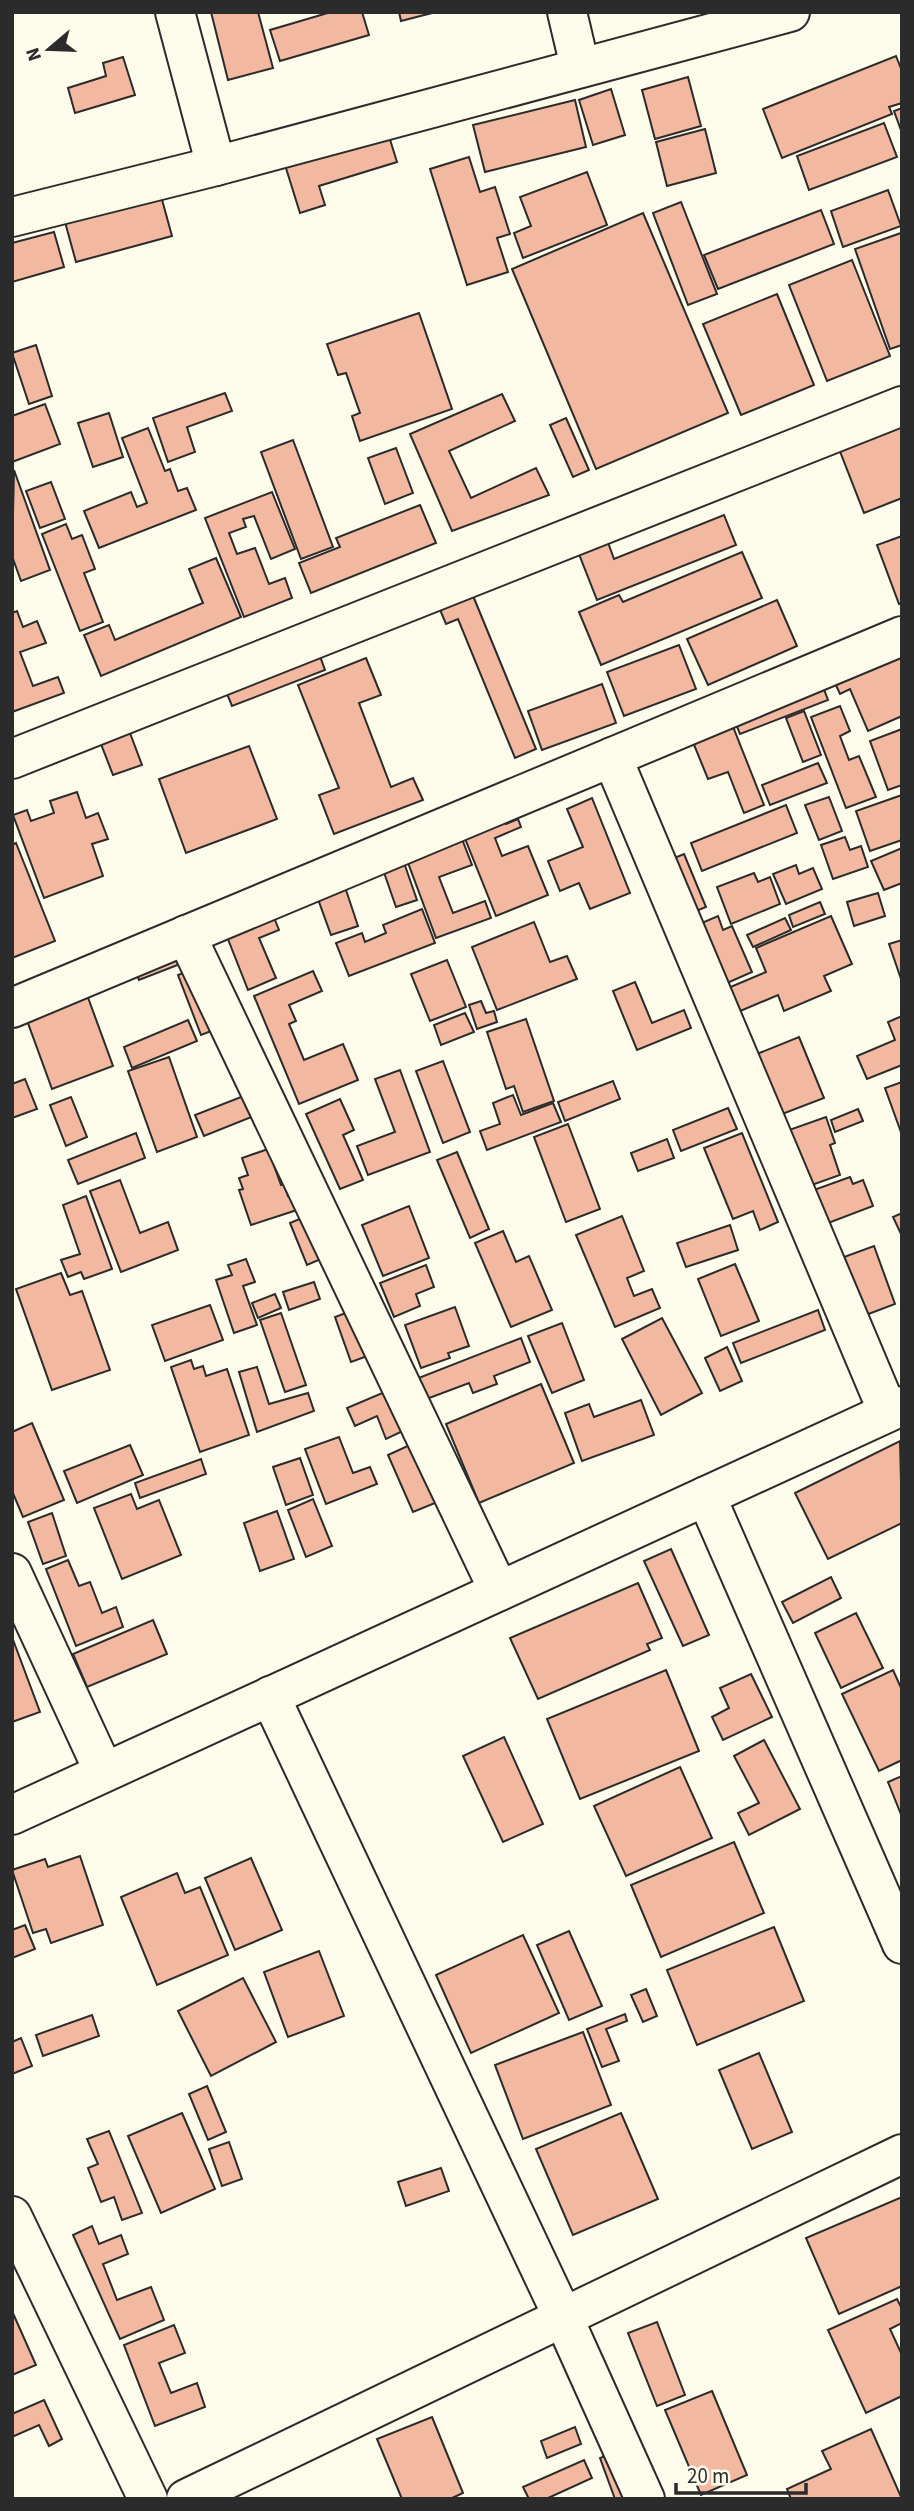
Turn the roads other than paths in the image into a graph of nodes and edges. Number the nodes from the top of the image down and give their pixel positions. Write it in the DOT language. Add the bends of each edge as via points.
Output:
graph roads {
  1 [pos="175,12"];
  2 [pos="567,12"];
  3 [pos="790,12"];
  4 [pos="580,68"];
  5 [pos="216,166"];
  6 [pos="12,217"];
  7 [pos="902,406"];
  8 [pos="902,636"];
  9 [pos="612,757"];
  10 [pos="12,759"];
  11 [pos="187,935"];
  12 [pos="12,1008"];
  13 [pos="895,1409"];
  14 [pos="706,1496"];
  15 [pos="12,1573"];
  16 [pos="499,1591"];
  17 [pos="270,1696"];
  18 [pos="104,1772"];
  19 [pos="12,1815"];
  20 [pos="902,1944"];
  21 [pos="902,2154"];
  22 [pos="12,2216"];
  23 [pos="563,2317"];
  24 [pos="148,2499"];
  25 [pos="186,2499"];
  26 [pos="645,2499"];
  1 -- 5 [label="street"];
  2 -- 4 [label="street"];
  3 -- 4 [label="street"];
  4 -- 5 [label="street"];
  5 -- 6 [label="street"];
  7 -- 10 [label="street"];
  8 -- 9 [label="street"];
  9 -- 11 [label="street"];
  9 -- 13 [label="street"];
  11 -- 12 [label="street"];
  11 -- 16 [label="street"];
  13 -- 14 [label="street"];
  14 -- 16 [label="street"];
  14 -- 20 [label="street"];
  15 -- 18 [label="street"];
  16 -- 17 [label="street"];
  17 -- 18 [label="street"];
  17 -- 23 [label="street"];
  18 -- 19 [label="street"];
  21 -- 23 [label="street"];
  22 -- 24 [label="street"];
  23 -- 25 [label="street"];
  23 -- 26 [label="street"];
}
